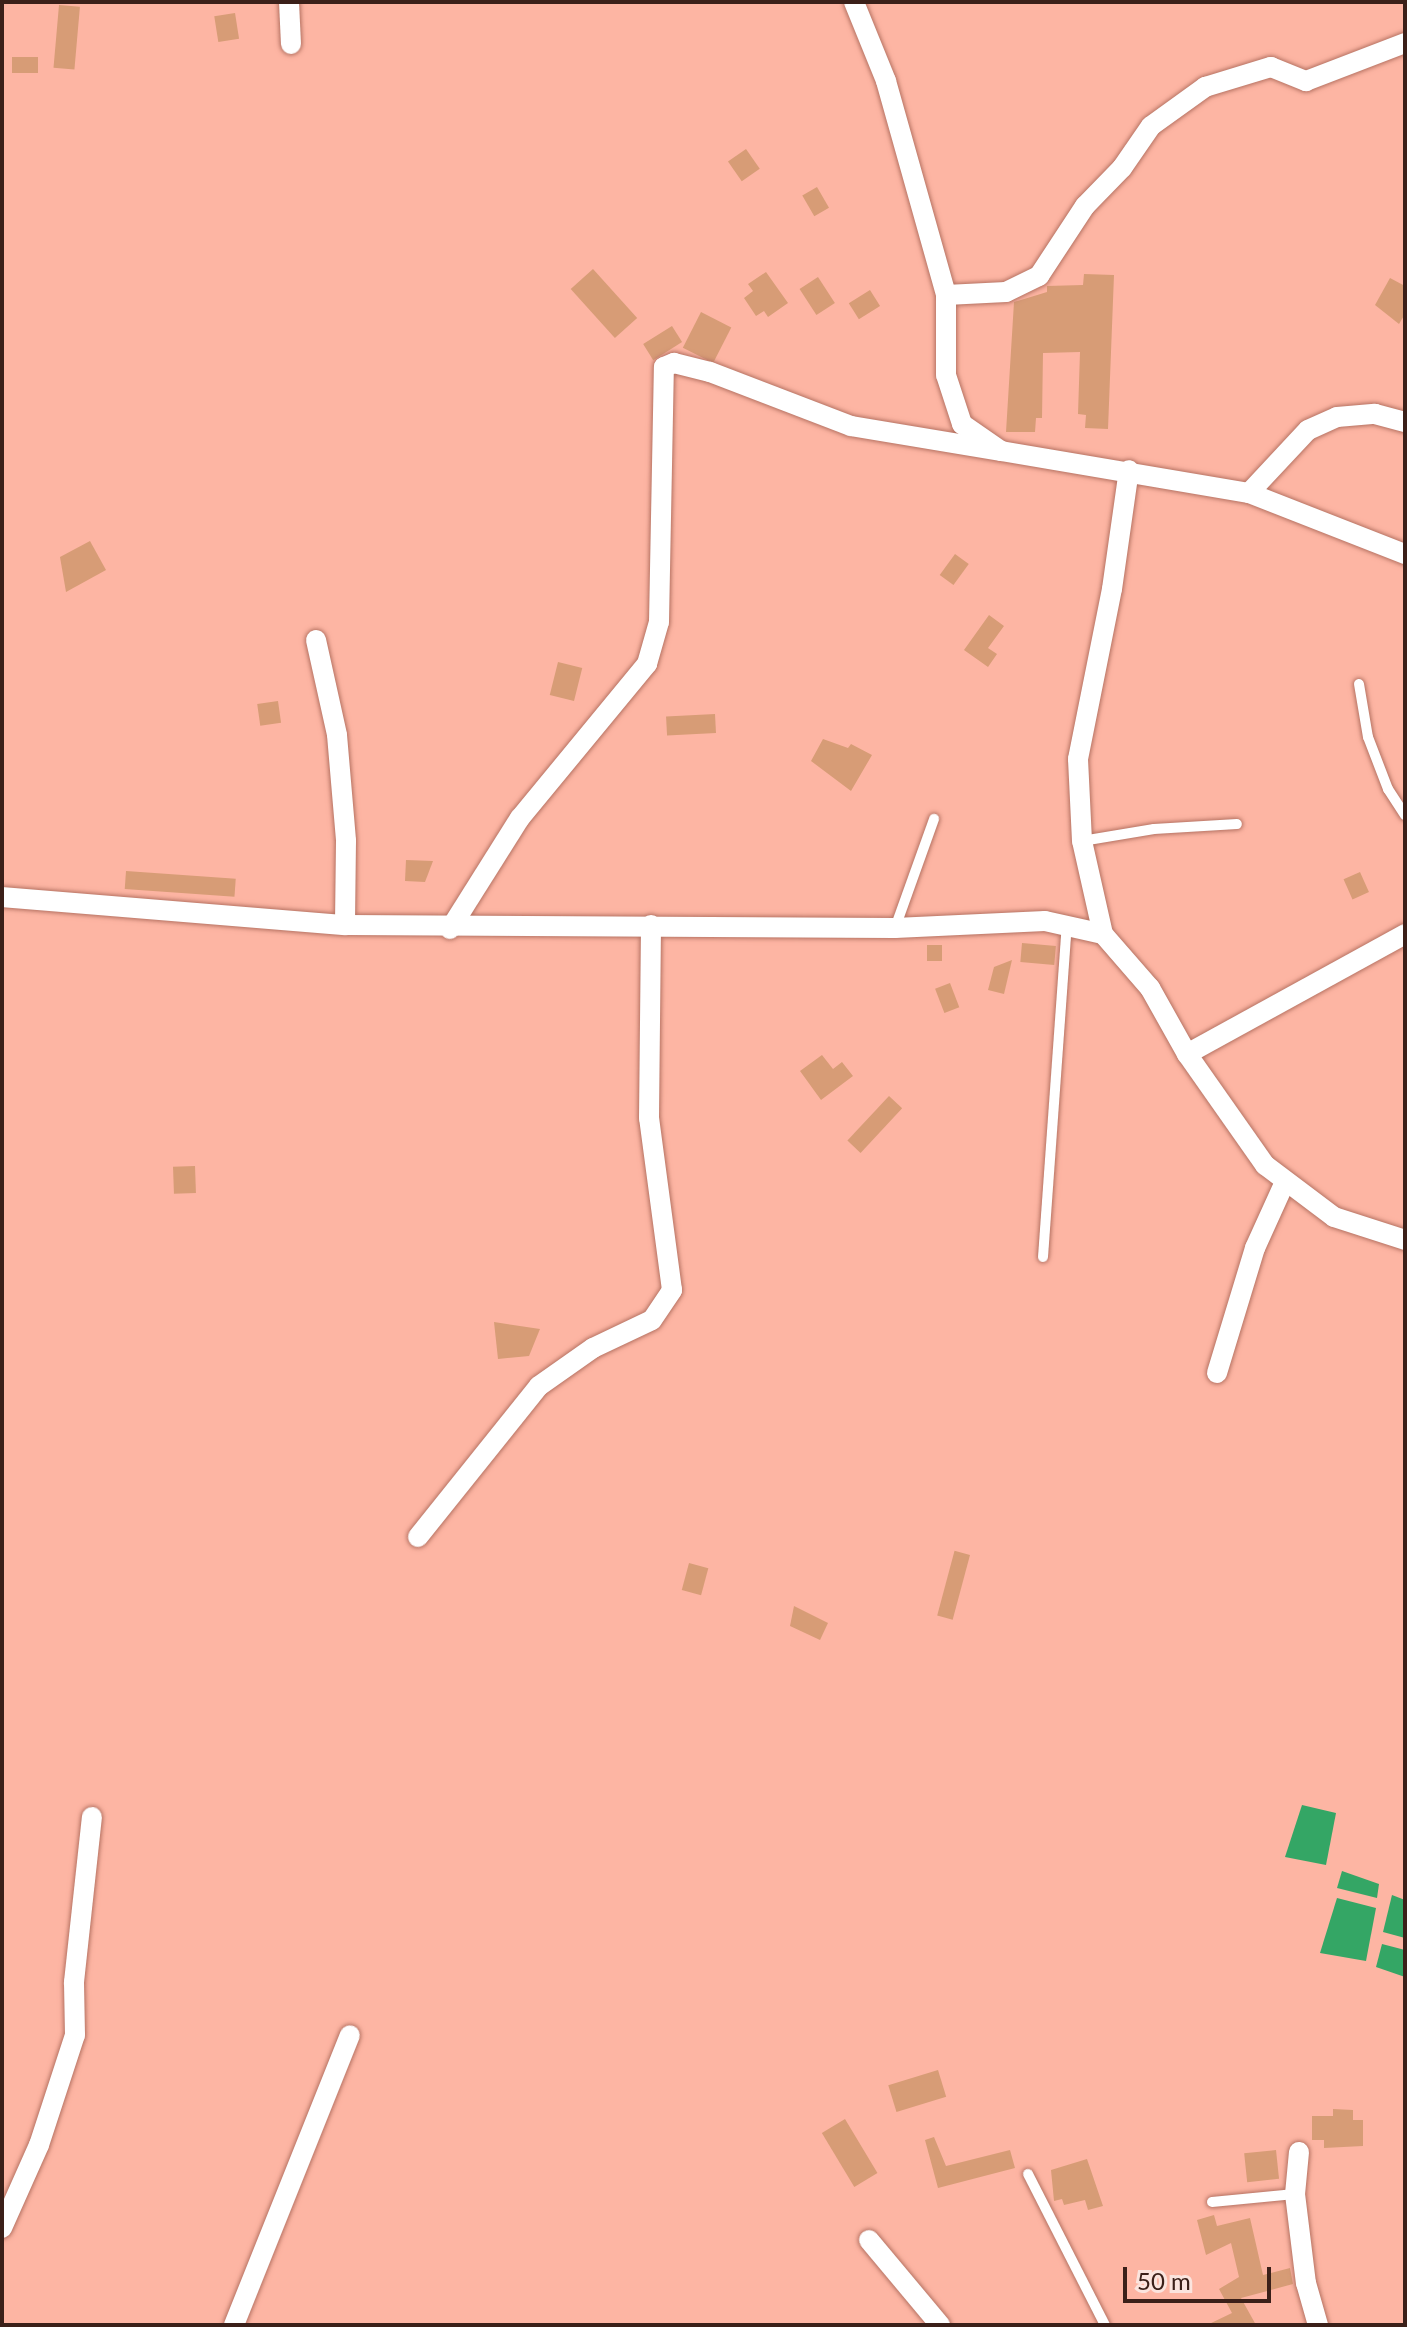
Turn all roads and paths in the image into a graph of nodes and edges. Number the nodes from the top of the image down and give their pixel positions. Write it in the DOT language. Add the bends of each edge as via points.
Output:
graph roads {
  1 [pos="289,2"];
  2 [pos="854,2"];
  3 [pos="1405,43"];
  4 [pos="291,44"];
  5 [pos="946,295"];
  6 [pos="1405,422"];
  7 [pos="1001,451"];
  8 [pos="1129,470"];
  9 [pos="1249,493"];
  10 [pos="1405,554"];
  11 [pos="316,640"];
  12 [pos="1359,684"];
  13 [pos="1405,815"];
  14 [pos="934,819"];
  15 [pos="1237,824"];
  16 [pos="1082,841"];
  17 [pos="2,897"];
  18 [pos="345,925"];
  19 [pos="651,925"];
  20 [pos="1067,926"];
  21 [pos="895,928"];
  22 [pos="450,929"];
  23 [pos="1103,934"];
  24 [pos="1405,934"];
  25 [pos="1187,1054"];
  26 [pos="1285,1182"];
  27 [pos="1405,1240"];
  28 [pos="1043,1257"];
  29 [pos="1217,1373"];
  30 [pos="418,1537"];
  31 [pos="92,1817"];
  32 [pos="350,2035"];
  33 [pos="1299,2152"];
  34 [pos="1028,2174"];
  35 [pos="1295,2194"];
  36 [pos="1212,2202"];
  37 [pos="2,2228"];
  38 [pos="869,2240"];
  39 [pos="234,2325"];
  40 [pos="940,2325"];
  41 [pos="1105,2325"];
  42 [pos="1318,2325"];
  1 -- 4 [label="street"];
  2 -- 5 [label="street" via="886,81"];
  3 -- 5 [label="street" via="1306,81 1271,67 1205,87 1151,126 1122,168 1085,206 1039,276 1006,292"];
  5 -- 7 [label="street" via="946,375 962,424"];
  6 -- 9 [label="street" via="1375,414 1337,417 1308,430"];
  7 -- 8 [label="street"];
  7 -- 22 [label="street" via="851,426 710,372 674,363 664,367 659,622 647,664 520,818"];
  8 -- 9 [label="street"];
  8 -- 16 [label="street" via="1078,759"];
  9 -- 10 [label="street"];
  11 -- 18 [label="street" via="337,735 346,841"];
  12 -- 13 [label="lane" via="1368,737 1388,789"];
  14 -- 21 [label="lane"];
  15 -- 16 [label="lane" via="1154,829"];
  16 -- 23 [label="street"];
  17 -- 18 [label="street"];
  18 -- 22 [label="street"];
  19 -- 21 [label="street"];
  19 -- 22 [label="street"];
  19 -- 30 [label="street" via="649,1118 662,1247 672,1290 652,1320 593,1348 539,1386"];
  20 -- 21 [label="street" via="1045,921"];
  20 -- 23 [label="street"];
  20 -- 28 [label="lane"];
  23 -- 25 [label="street" via="1150,988"];
  24 -- 25 [label="street"];
  25 -- 26 [label="street" via="1265,1165"];
  26 -- 27 [label="street" via="1334,1217"];
  26 -- 29 [label="street" via="1255,1248"];
  31 -- 37 [label="street" via="74,1982 75,2035 39,2145"];
  32 -- 39 [label="street"];
  33 -- 35 [label="street"];
  34 -- 41 [label="lane"];
  35 -- 36 [label="lane"];
  35 -- 42 [label="street" via="1306,2283"];
  38 -- 40 [label="street"];
}
